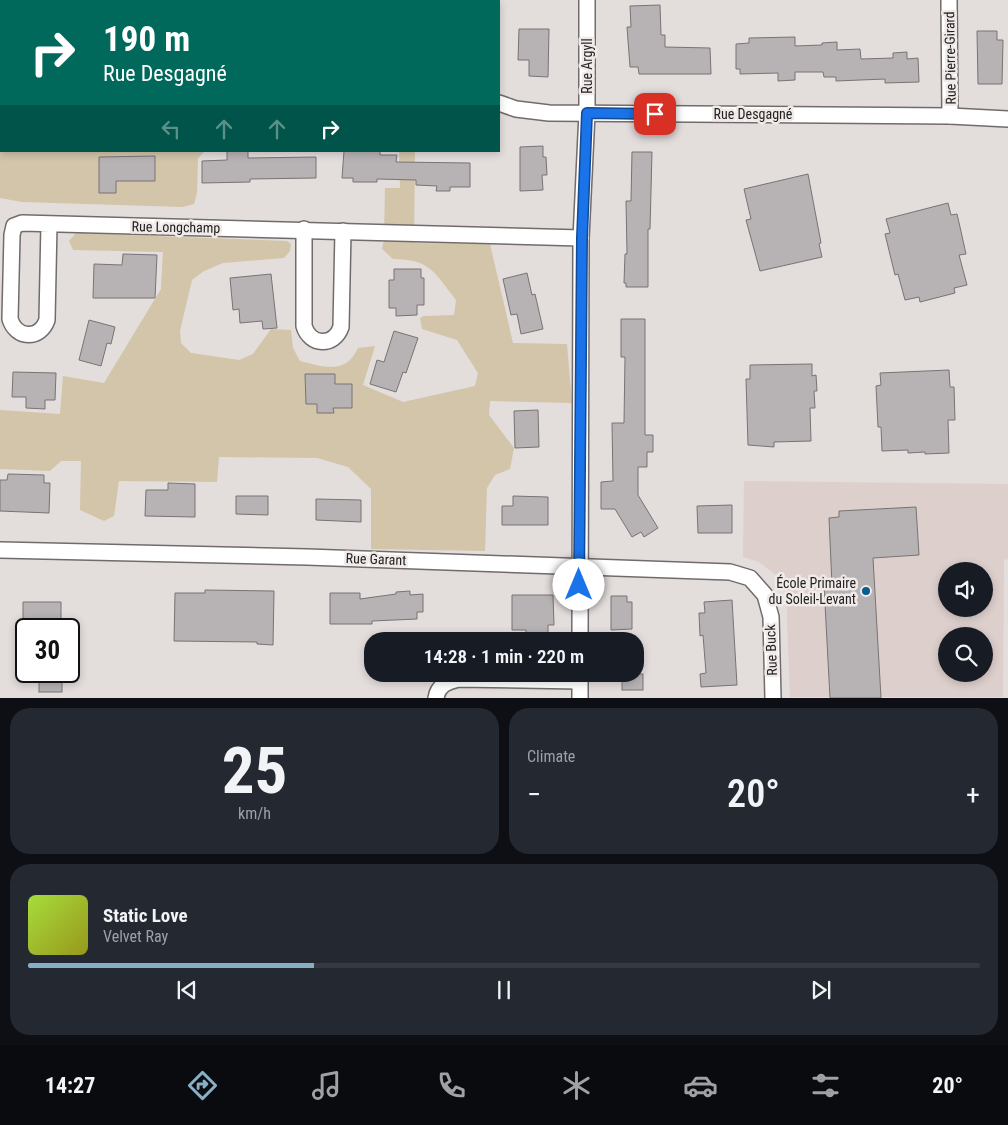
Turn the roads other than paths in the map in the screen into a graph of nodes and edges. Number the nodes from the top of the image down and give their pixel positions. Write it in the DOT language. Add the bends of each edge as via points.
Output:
graph roads {
  1 [pos="587,0"];
  2 [pos="949,0"];
  3 [pos="500,103"];
  4 [pos="587,113"];
  5 [pos="950,116"];
  6 [pos="1008,119"];
  7 [pos="49,224"];
  8 [pos="304,230"];
  9 [pos="343,231"];
  10 [pos="582,238"];
  11 [pos="0,550"];
  12 [pos="579,566"];
  13 [pos="750,578"];
  14 [pos="580,632"];
  15 [pos="445,682"];
  16 [pos="580,682"];
  17 [pos="436,698"];
  18 [pos="580,698"];
  19 [pos="773,698"];
  1 -- 4 [label="street, Rue Argyll"];
  2 -- 5 [label="street, Rue Pierre-Girard"];
  3 -- 4 [label="street, Rue Desgagné" via="549,113"];
  4 -- 5 [label="street, Rue Desgagné"];
  4 -- 10 [label="street, Rue Argyll"];
  5 -- 6 [label="street, Rue Desgagné"];
  7 -- 7 [label="street, Rue Longchamp" via="22,223 14,226 12,234 10,319 15,330 27,335 42,330 47,320"];
  7 -- 8 [label="street, Rue Longchamp"];
  8 -- 9 [label="street, Rue Longchamp"];
  8 -- 9 [label="street" via="304,326 309,337 321,342 332,340 341,327"];
  9 -- 10 [label="street, Rue Longchamp"];
  10 -- 12 [label="street, Rue Argyll"];
  11 -- 12 [label="street, Rue Garant"];
  12 -- 13 [label="street, Rue Garant" via="730,572"];
  12 -- 14 [label="street, Rue Argyll"];
  13 -- 19 [label="street, Rue Buck" via="765,594 770,617"];
  15 -- 17 [label="street"];
  16 -- 18 [label="street"];
}
